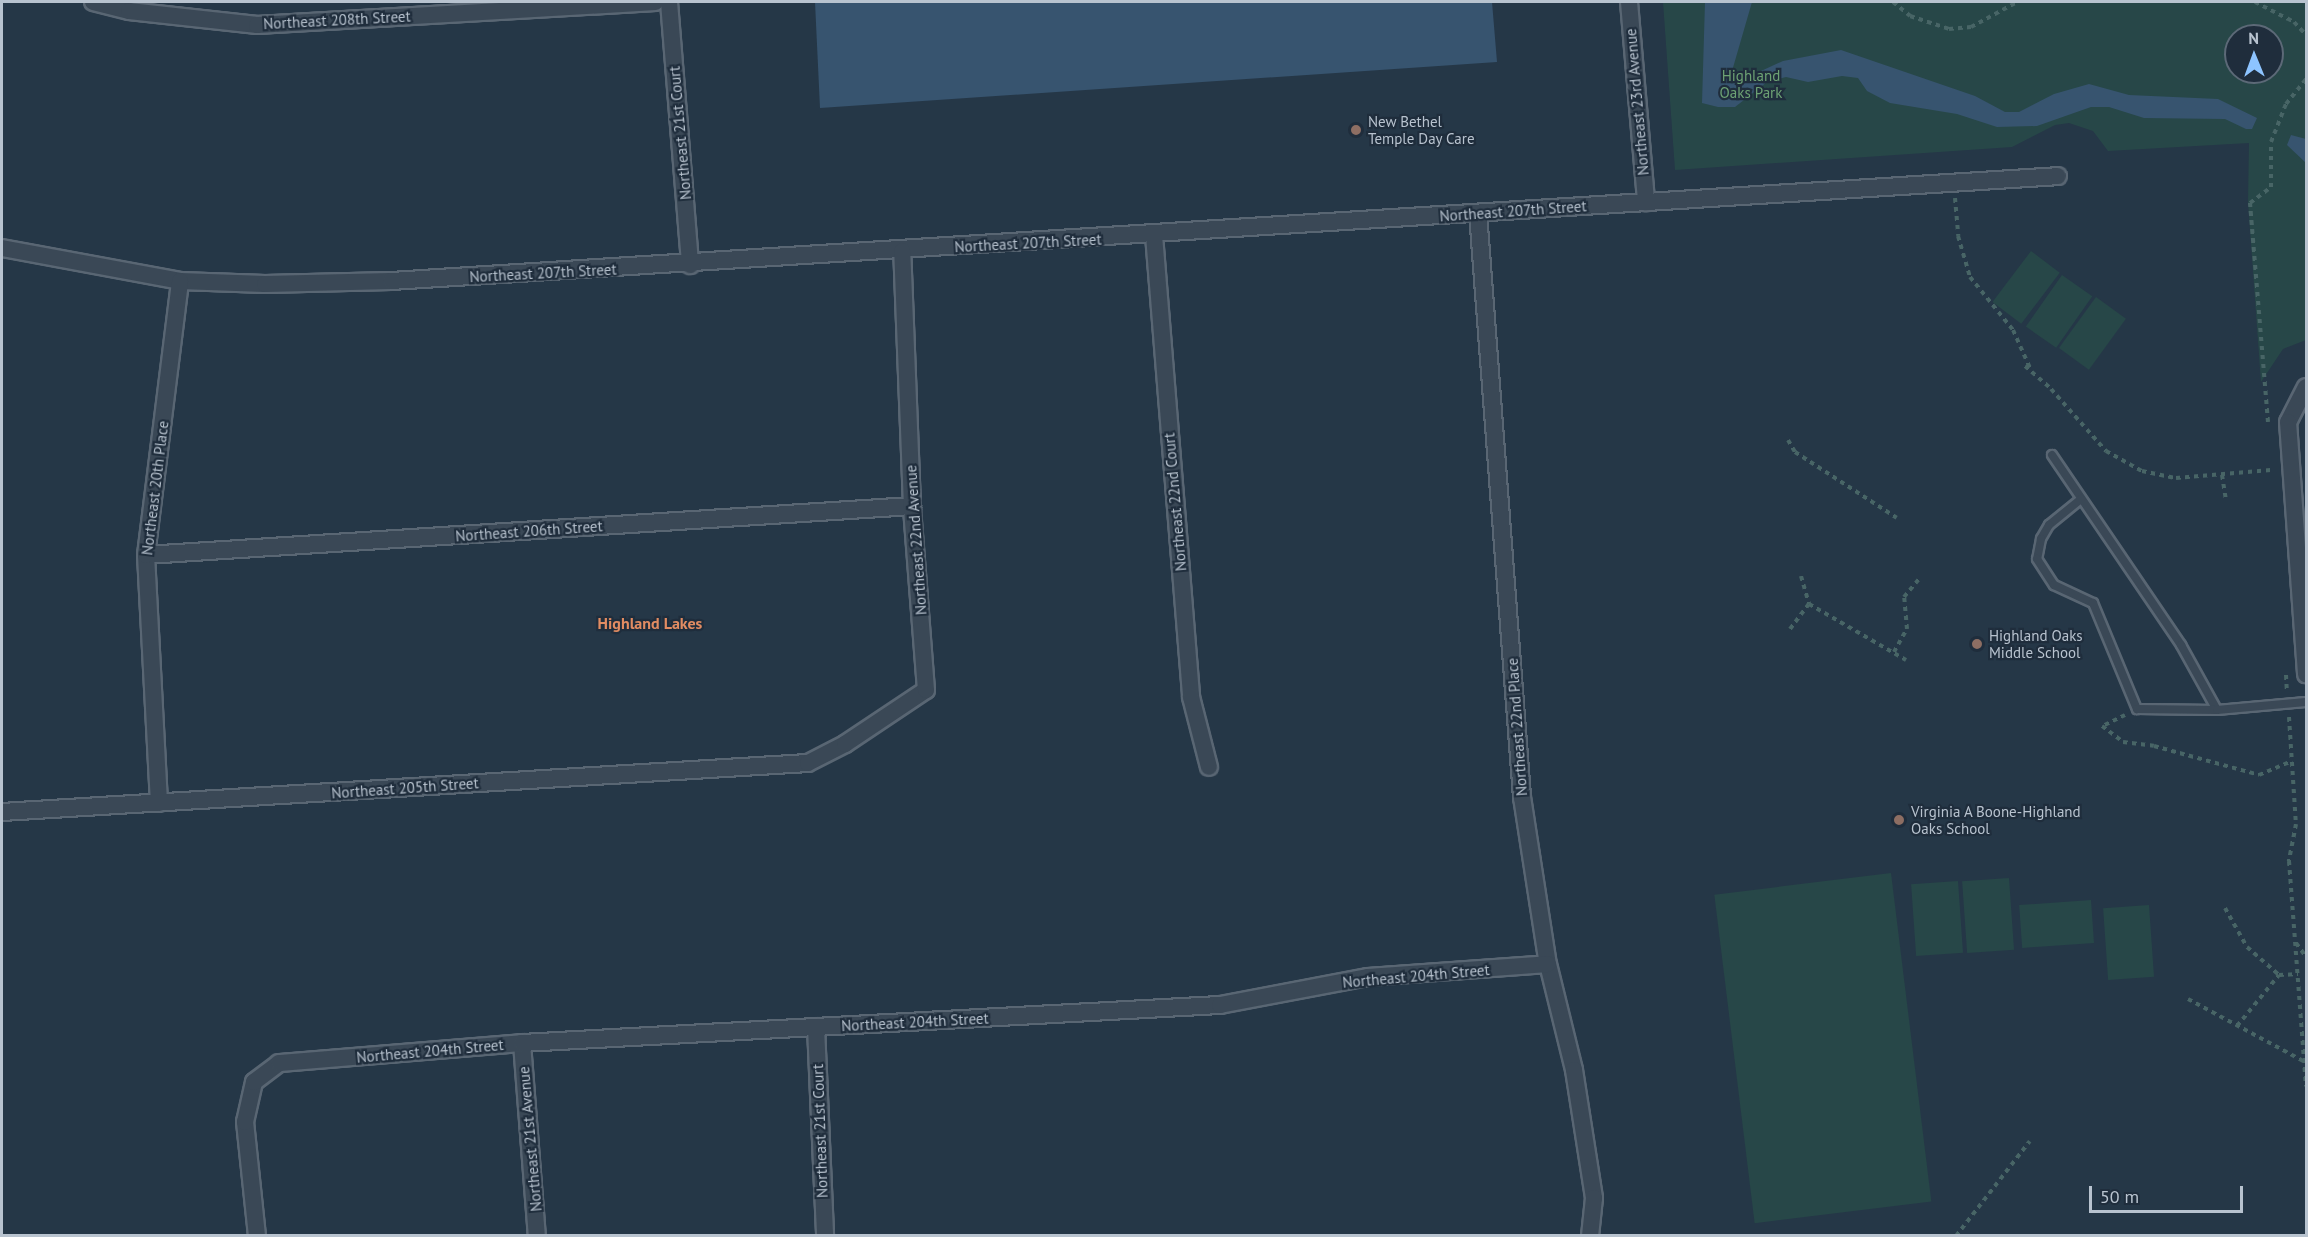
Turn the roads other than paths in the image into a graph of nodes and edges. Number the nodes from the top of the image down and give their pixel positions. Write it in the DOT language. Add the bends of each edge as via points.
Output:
graph roads {
  1 [pos="93,2"];
  2 [pos="655,2"];
  3 [pos="669,2"];
  4 [pos="1629,2"];
  5 [pos="2058,176"];
  6 [pos="1646,202"];
  7 [pos="1478,213"];
  8 [pos="1154,235"];
  9 [pos="2,248"];
  10 [pos="902,251"];
  11 [pos="690,265"];
  12 [pos="180,281"];
  13 [pos="2307,387"];
  14 [pos="2052,455"];
  15 [pos="2081,499"];
  16 [pos="912,506"];
  17 [pos="146,555"];
  18 [pos="2307,674"];
  19 [pos="2307,702"];
  20 [pos="2217,710"];
  21 [pos="808,763"];
  22 [pos="1209,767"];
  23 [pos="159,803"];
  24 [pos="2,812"];
  25 [pos="1548,964"];
  26 [pos="816,1027"];
  27 [pos="522,1043"];
  28 [pos="257,1236"];
  29 [pos="537,1236"];
  30 [pos="825,1236"];
  31 [pos="1590,1236"];
  1 -- 2 [label="street, Northeast 208th Street" via="129,11 257,25"];
  3 -- 11 [label="street, Northeast 21st Court"];
  4 -- 6 [label="street, Northeast 23rd Avenue"];
  5 -- 6 [label="street, Northeast 207th Street"];
  6 -- 7 [label="street, Northeast 207th Street"];
  7 -- 8 [label="street, Northeast 207th Street"];
  7 -- 25 [label="street, Northeast 22nd Place" via="1522,797"];
  8 -- 10 [label="street, Northeast 207th Street"];
  8 -- 22 [label="street, Northeast 22nd Court" via="1191,698"];
  9 -- 12 [label="street, Northeast 207th Street"];
  10 -- 11 [label="street, Northeast 207th Street"];
  10 -- 16 [label="street, Northeast 22nd Avenue"];
  11 -- 12 [label="street, Northeast 207th Street" via="391,281"];
  12 -- 17 [label="street, Northeast 20th Place"];
  13 -- 18 [label="street" via="2288,422"];
  14 -- 15 [label="lane"];
  15 -- 20 [label="lane" via="2181,645"];
  15 -- 20 [label="lane" via="2049,525 2037,559 2054,585 2093,603 2137,709"];
  16 -- 17 [label="street, Northeast 206th Street"];
  16 -- 21 [label="street, Northeast 22nd Avenue" via="926,690"];
  17 -- 23 [label="street, Northeast 20th Place"];
  19 -- 20 [label="lane"];
  21 -- 23 [label="street, Northeast 205th Street"];
  23 -- 24 [label="street, Northeast 205th Street"];
  25 -- 26 [label="street, Northeast 204th Street" via="1368,977 1220,1005"];
  25 -- 31 [label="street, Northeast 22nd Place" via="1574,1070 1594,1198"];
  26 -- 27 [label="street, Northeast 204th Street"];
  26 -- 30 [label="street, Northeast 21st Court"];
  27 -- 28 [label="street, Northeast 204th Street" via="279,1063 254,1082 245,1122"];
  27 -- 29 [label="street, Northeast 21st Avenue"];
}
